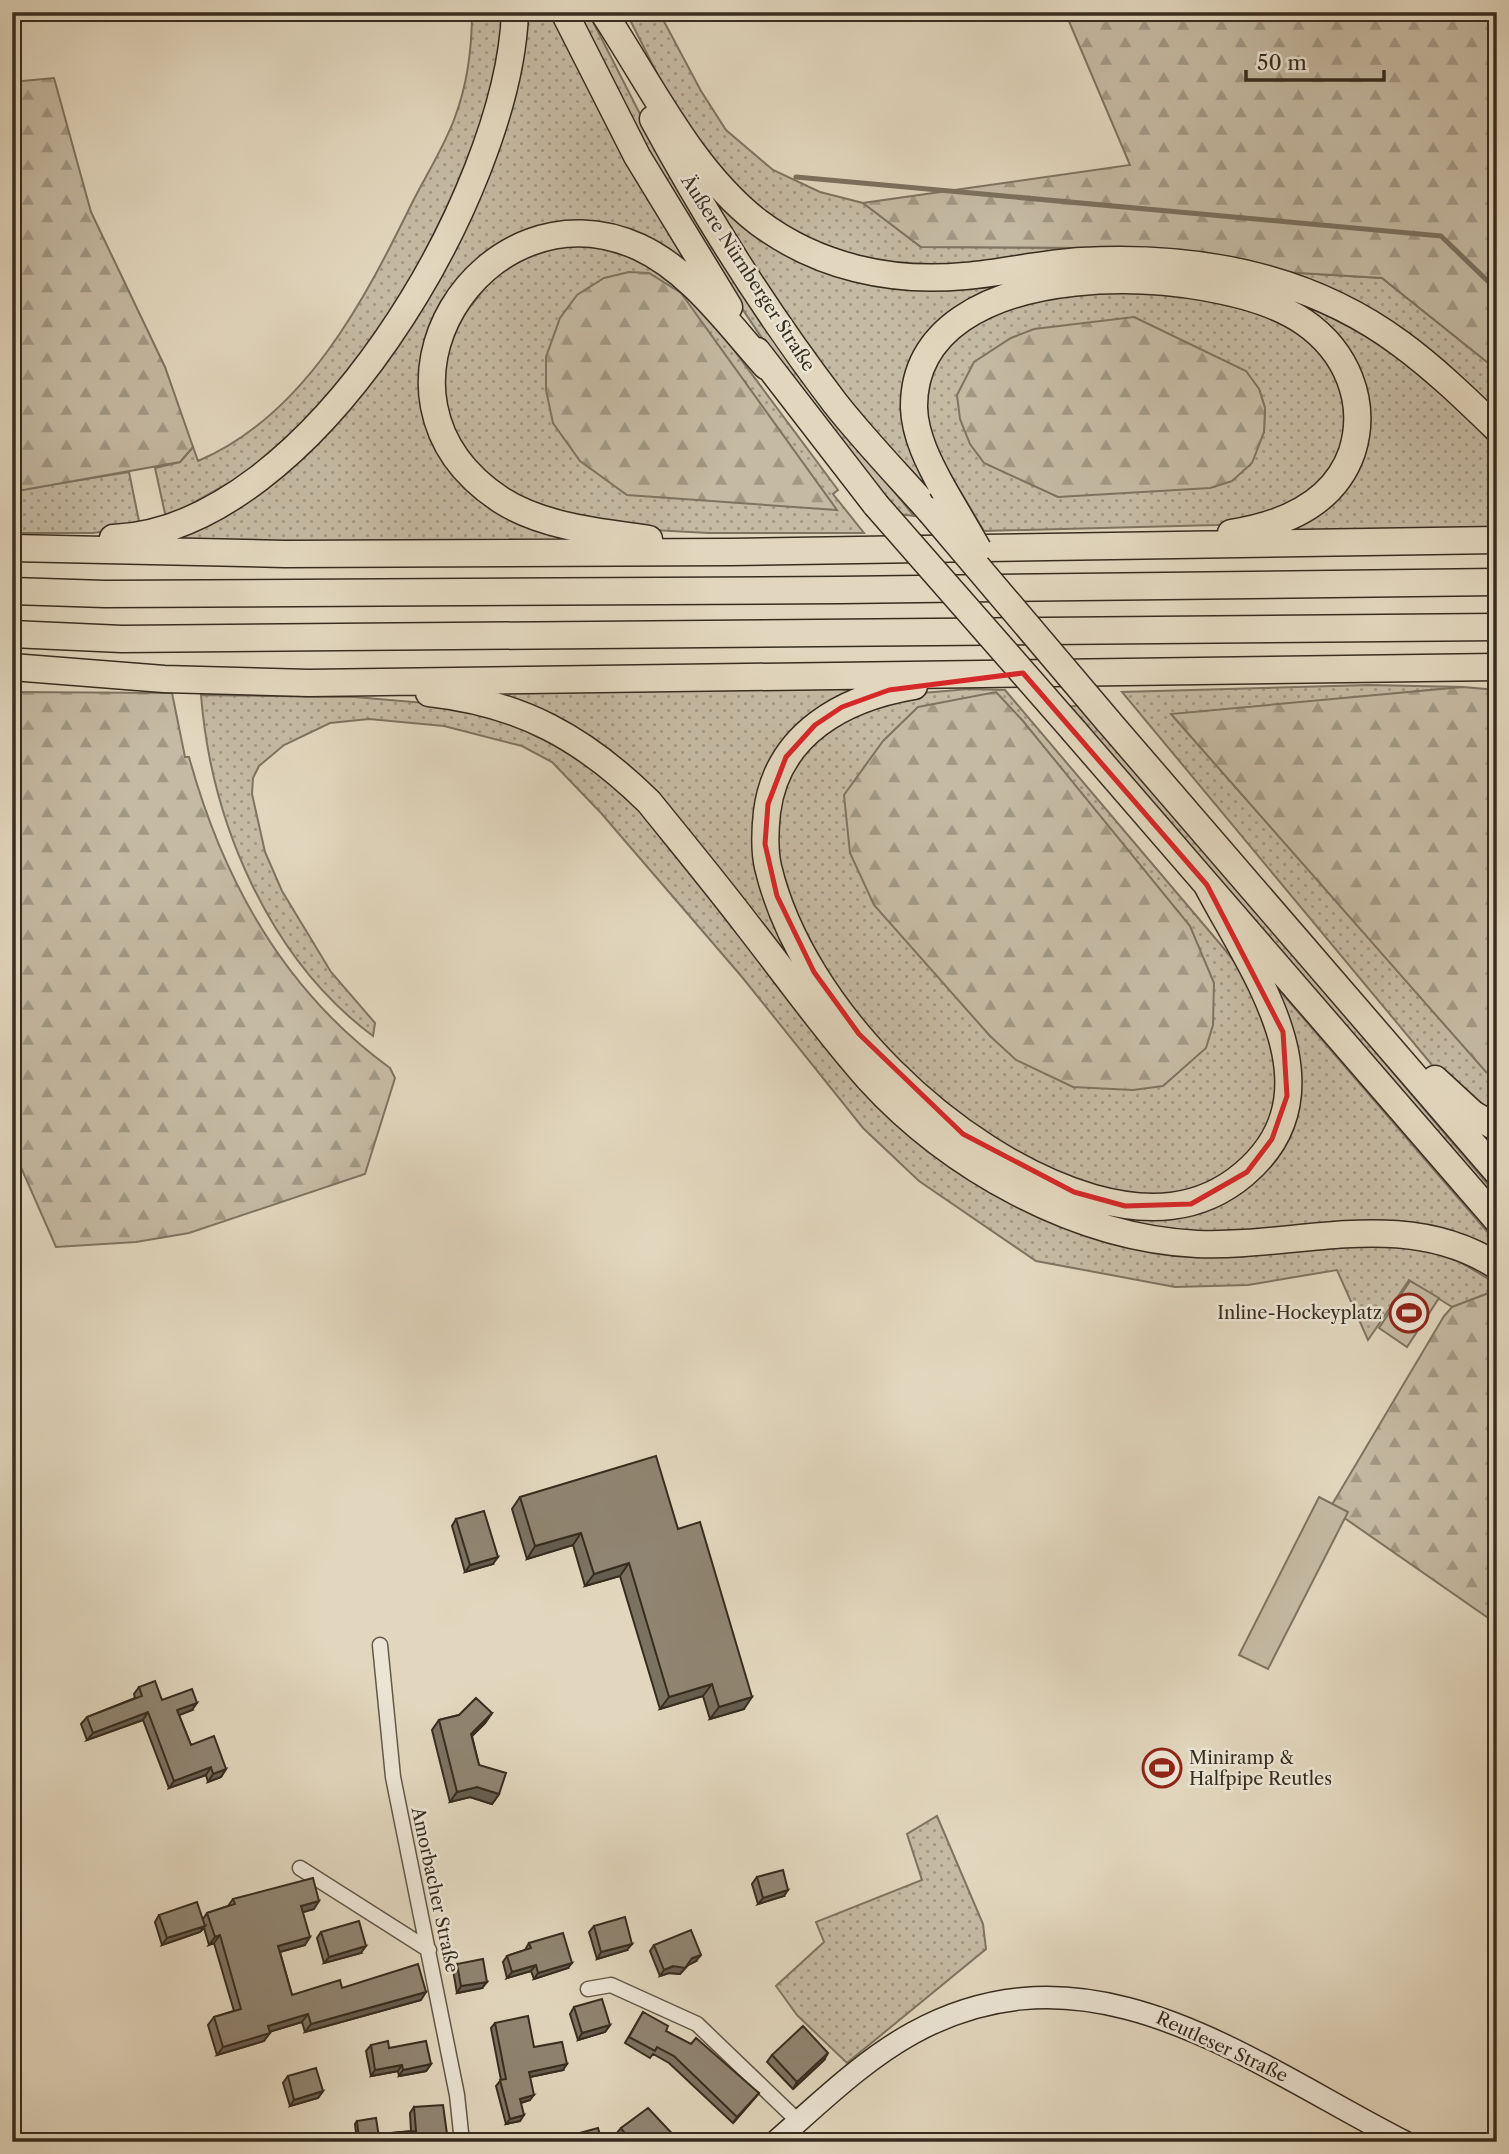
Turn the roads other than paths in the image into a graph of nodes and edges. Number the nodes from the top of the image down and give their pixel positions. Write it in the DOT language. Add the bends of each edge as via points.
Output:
graph roads {
  1 [pos="515,12"];
  2 [pos="564,12"];
  3 [pos="601,12"];
  4 [pos="766,366"];
  5 [pos="1497,429"];
  6 [pos="1497,540"];
  7 [pos="12,542"];
  8 [pos="1143,544"];
  9 [pos="12,548"];
  10 [pos="731,552"];
  11 [pos="1497,582"];
  12 [pos="12,591"];
  13 [pos="1028,627"];
  14 [pos="1497,627"];
  15 [pos="12,634"];
  16 [pos="12,667"];
  17 [pos="1497,667"];
  18 [pos="1357,668"];
  19 [pos="1006,673"];
  20 [pos="1497,681"];
  21 [pos="309,683"];
  22 [pos="1207,886"];
  23 [pos="1324,975"];
  24 [pos="1497,1128"];
  25 [pos="1497,1172"];
  26 [pos="1497,1220"];
  27 [pos="1497,1266"];
  28 [pos="380,1645"];
  29 [pos="300,1868"];
  30 [pos="429,1950"];
  31 [pos="588,1989"];
  32 [pos="799,2122"];
  33 [pos="461,2142"];
  34 [pos="775,2142"];
  35 [pos="1405,2142"];
  1 -- 7 [label="highway" via="503,98 457,217 393,329 354,384 313,430 234,495 149,533"];
  2 -- 4 [label="highway, Äußere Nürnberger Straße" via="637,156"];
  3 -- 5 [label="highway" via="717,184 759,222 819,257 874,274 931,278 1081,261 1171,262 1242,272 1311,293 1381,331 1438,373"];
  3 -- 13 [label="highway, Äußere Nürnberger Straße, bridge" via="687,182 781,329 836,404"];
  4 -- 10 [label="highway" via="673,268 637,246 587,235 526,245 480,273 446,316 430,374 438,425 462,467 503,501 584,528"];
  4 -- 22 [label="highway, Äußere Nürnberger Straße, bridge" via="876,505"];
  6 -- 8 [label="highway"];
  8 -- 10 [label="highway"];
  8 -- 13 [label="highway, bridge" via="1238,532 1275,523 1316,502 1339,478 1355,438 1356,396 1339,355 1311,328 1268,304 1172,284 1109,281 1058,285 1014,294 963,317 929,354 918,382 916,422 942,487"];
  9 -- 10 [label="highway" via="285,554"];
  11 -- 12 [label="highway" via="798,591"];
  13 -- 23 [label="highway, bridge"];
  14 -- 15 [label="highway" via="122,639"];
  16 -- 21 [label="highway" via="164,679"];
  17 -- 18 [label="highway"];
  18 -- 19 [label="highway"];
  18 -- 20 [label="highway"];
  19 -- 21 [label="highway"];
  19 -- 22 [label="highway" via="889,690 842,707 815,725 786,757 768,804 768,866 786,920 839,1009 906,1084 962,1134 1074,1192 1125,1206 1170,1208 1206,1198 1235,1181 1257,1160 1276,1131 1287,1096 1288,1059 1277,1018"];
  21 -- 27 [label="highway" via="433,693 486,703 542,722 590,749 649,802 871,1081 944,1145 1021,1193 1095,1224 1149,1238 1222,1244 1397,1232 1449,1244"];
  22 -- 26 [label="highway"];
  23 -- 24 [label="highway" via="1464,1106"];
  23 -- 25 [label="highway"];
  28 -- 30 [label="street, Amorbacher Straße" via="393,1777"];
  29 -- 30 [label="street"];
  30 -- 33 [label="street, Amorbacher Straße" via="457,2095"];
  31 -- 32 [label="street" via="611,1985 697,2024"];
  32 -- 34 [label="street, Reutleser Straße"];
  32 -- 35 [label="street, Reutleser Straße" via="870,2062 932,2023 995,2002 1049,1997 1110,2003 1178,2023"];
}
